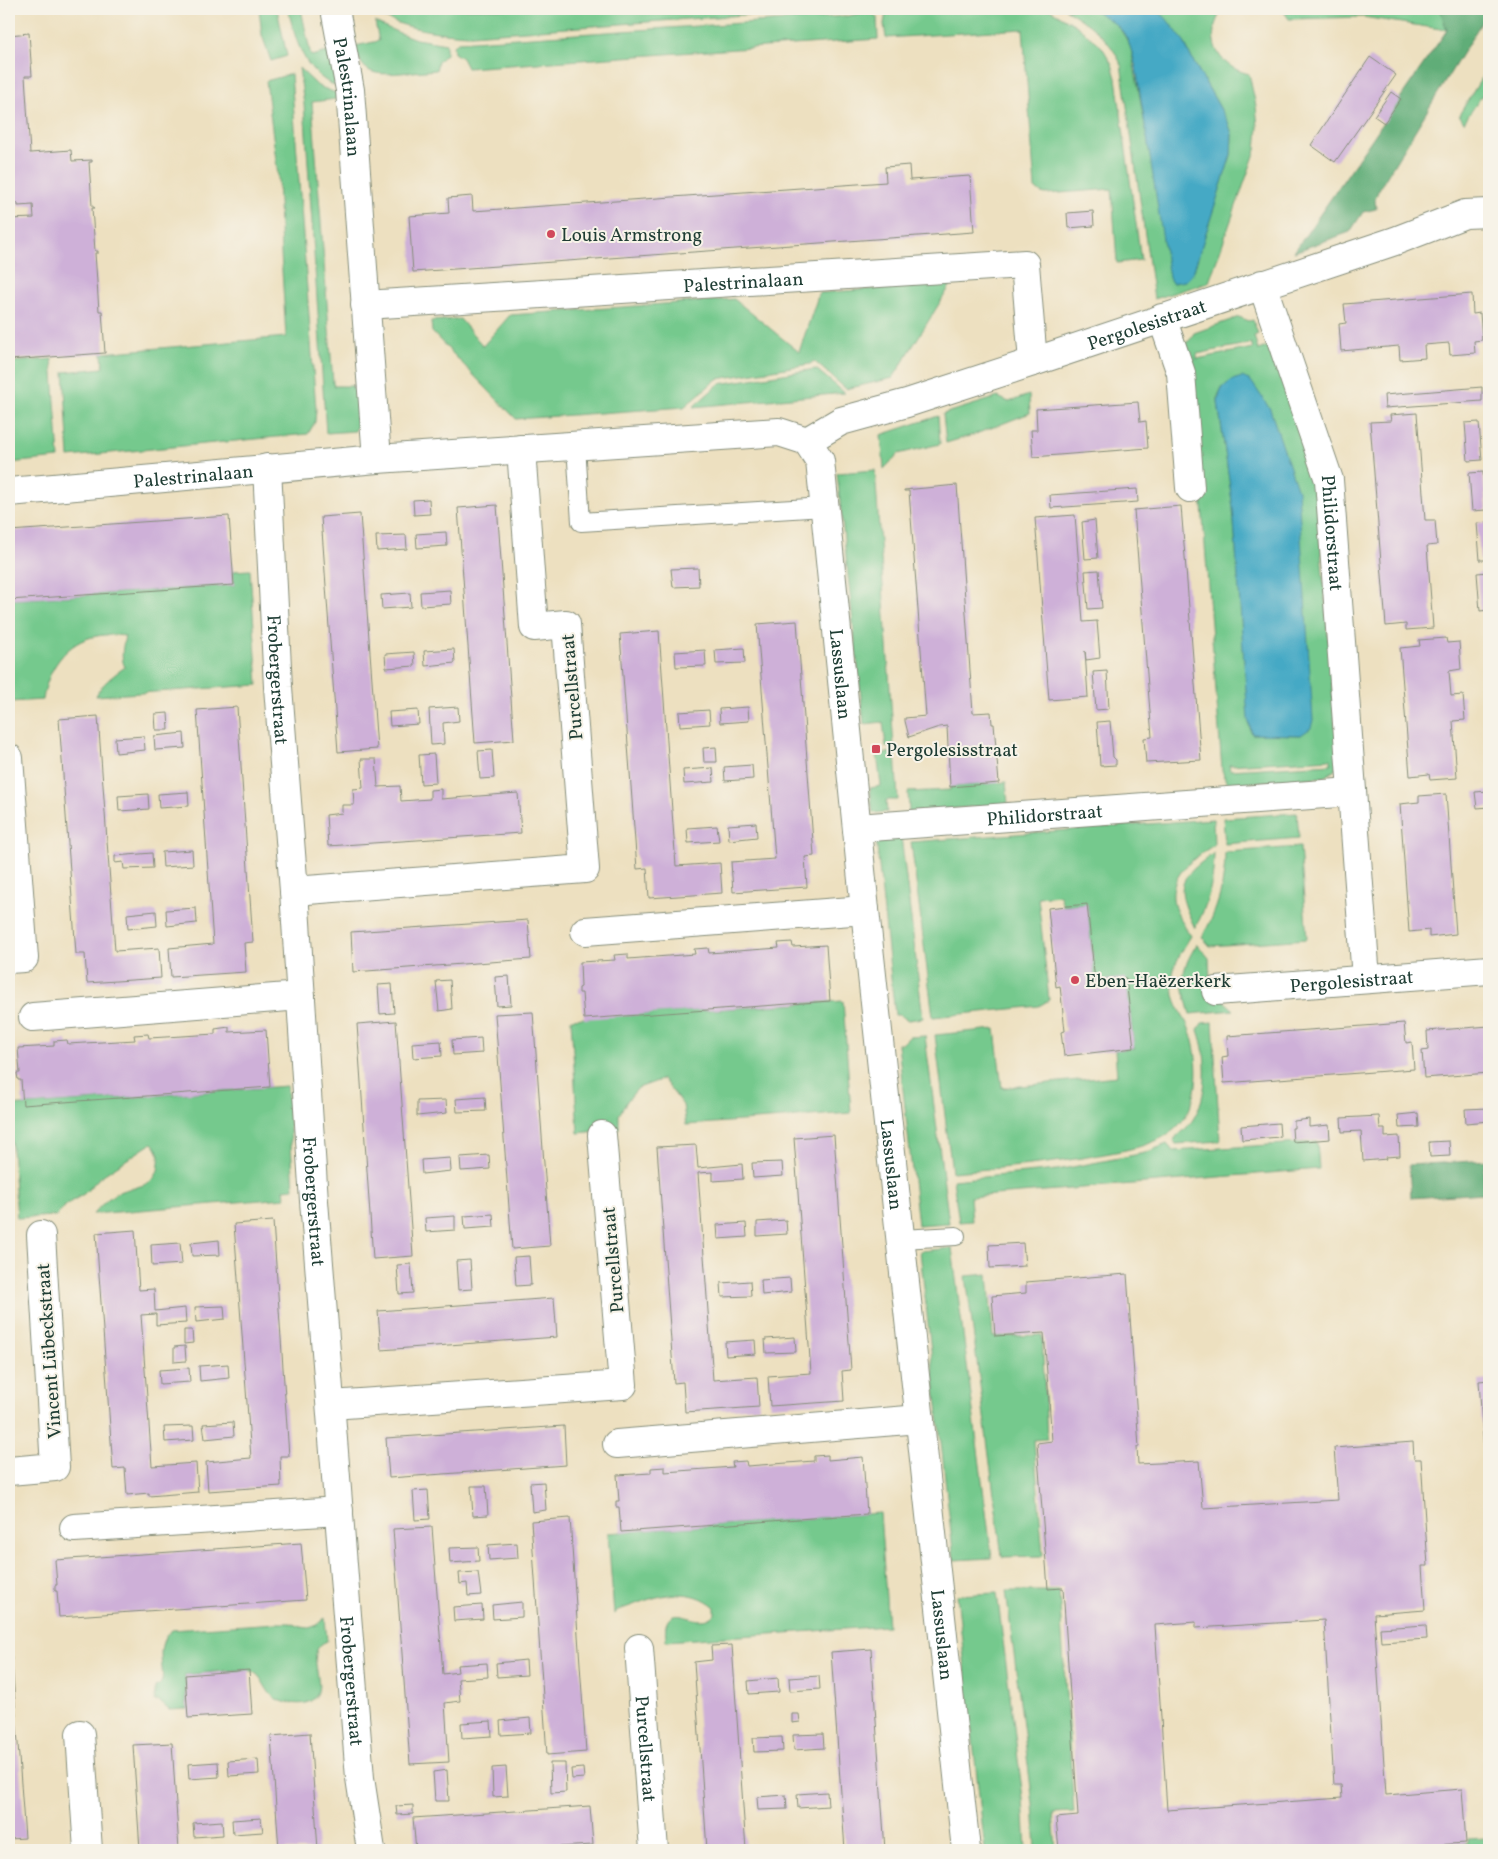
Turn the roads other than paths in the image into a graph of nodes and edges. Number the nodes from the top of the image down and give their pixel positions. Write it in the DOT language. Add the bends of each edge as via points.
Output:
graph roads {
  1 [pos="335,9"];
  2 [pos="1489,213"];
  3 [pos="1262,284"];
  4 [pos="365,305"];
  5 [pos="1162,318"];
  6 [pos="1033,362"];
  7 [pos="807,441"];
  8 [pos="576,446"];
  9 [pos="521,449"];
  10 [pos="377,459"];
  11 [pos="267,468"];
  12 [pos="1190,488"];
  13 [pos="9,492"];
  14 [pos="825,507"];
  15 [pos="9,758"];
  16 [pos="1352,792"];
  17 [pos="857,828"];
  18 [pos="294,891"];
  19 [pos="865,910"];
  20 [pos="585,931"];
  21 [pos="17,958"];
  22 [pos="1489,970"];
  23 [pos="1366,979"];
  24 [pos="1216,991"];
  25 [pos="301,996"];
  26 [pos="34,1017"];
  27 [pos="602,1135"];
  28 [pos="41,1235"];
  29 [pos="956,1236"];
  30 [pos="901,1239"];
  31 [pos="331,1405"];
  32 [pos="920,1419"];
  33 [pos="617,1444"];
  34 [pos="9,1470"];
  35 [pos="339,1511"];
  36 [pos="74,1528"];
  37 [pos="638,1648"];
  38 [pos="80,1734"];
  39 [pos="88,1850"];
  40 [pos="370,1850"];
  41 [pos="654,1850"];
  42 [pos="966,1850"];
  1 -- 4 [label="street, Palestrinalaan" via="350,90"];
  2 -- 3 [label="street, Pergolesistraat" via="1465,214"];
  3 -- 5 [label="street, Pergolesistraat"];
  3 -- 16 [label="street, Philidorstraat" via="1329,480"];
  4 -- 6 [label="street, Palestrinalaan" via="1025,264"];
  4 -- 10 [label="street, Palestrinalaan"];
  5 -- 6 [label="street, Pergolesistraat"];
  5 -- 12 [label="street" via="1181,373"];
  6 -- 7 [label="street, Pergolesistraat" via="841,421"];
  7 -- 8 [label="street, Palestrinalaan" via="780,432"];
  7 -- 14 [label="street, Lassuslaan" via="820,461"];
  8 -- 9 [label="street, Palestrinalaan"];
  8 -- 14 [label="lane" via="582,522"];
  9 -- 10 [label="street, Palestrinalaan"];
  9 -- 18 [label="street, Purcellstraat" via="534,627 566,624 586,869"];
  10 -- 11 [label="street, Palestrinalaan"];
  11 -- 13 [label="street, Palestrinalaan"];
  11 -- 18 [label="street, Frobergerstraat" via="278,688"];
  14 -- 17 [label="street, Lassuslaan"];
  15 -- 21 [label="street"];
  16 -- 17 [label="street, Philidorstraat"];
  16 -- 23 [label="street, Philidorstraat"];
  17 -- 19 [label="street, Lassuslaan"];
  18 -- 25 [label="street, Frobergerstraat"];
  19 -- 20 [label="street"];
  19 -- 30 [label="street, Lassuslaan"];
  22 -- 23 [label="street, Pergolesistraat"];
  23 -- 24 [label="street, Pergolesistraat"];
  25 -- 26 [label="street"];
  25 -- 31 [label="street, Frobergerstraat"];
  27 -- 31 [label="street, Purcellstraat" via="622,1385"];
  28 -- 34 [label="street, Vincent Lübeckstraat" via="55,1467"];
  29 -- 30 [label="lane"];
  30 -- 32 [label="street, Lassuslaan"];
  31 -- 35 [label="street, Frobergerstraat"];
  32 -- 33 [label="street"];
  32 -- 42 [label="street, Lassuslaan"];
  35 -- 36 [label="street"];
  35 -- 40 [label="street, Frobergerstraat" via="360,1778"];
  37 -- 41 [label="street, Purcellstraat"];
  38 -- 39 [label="street"];
}
